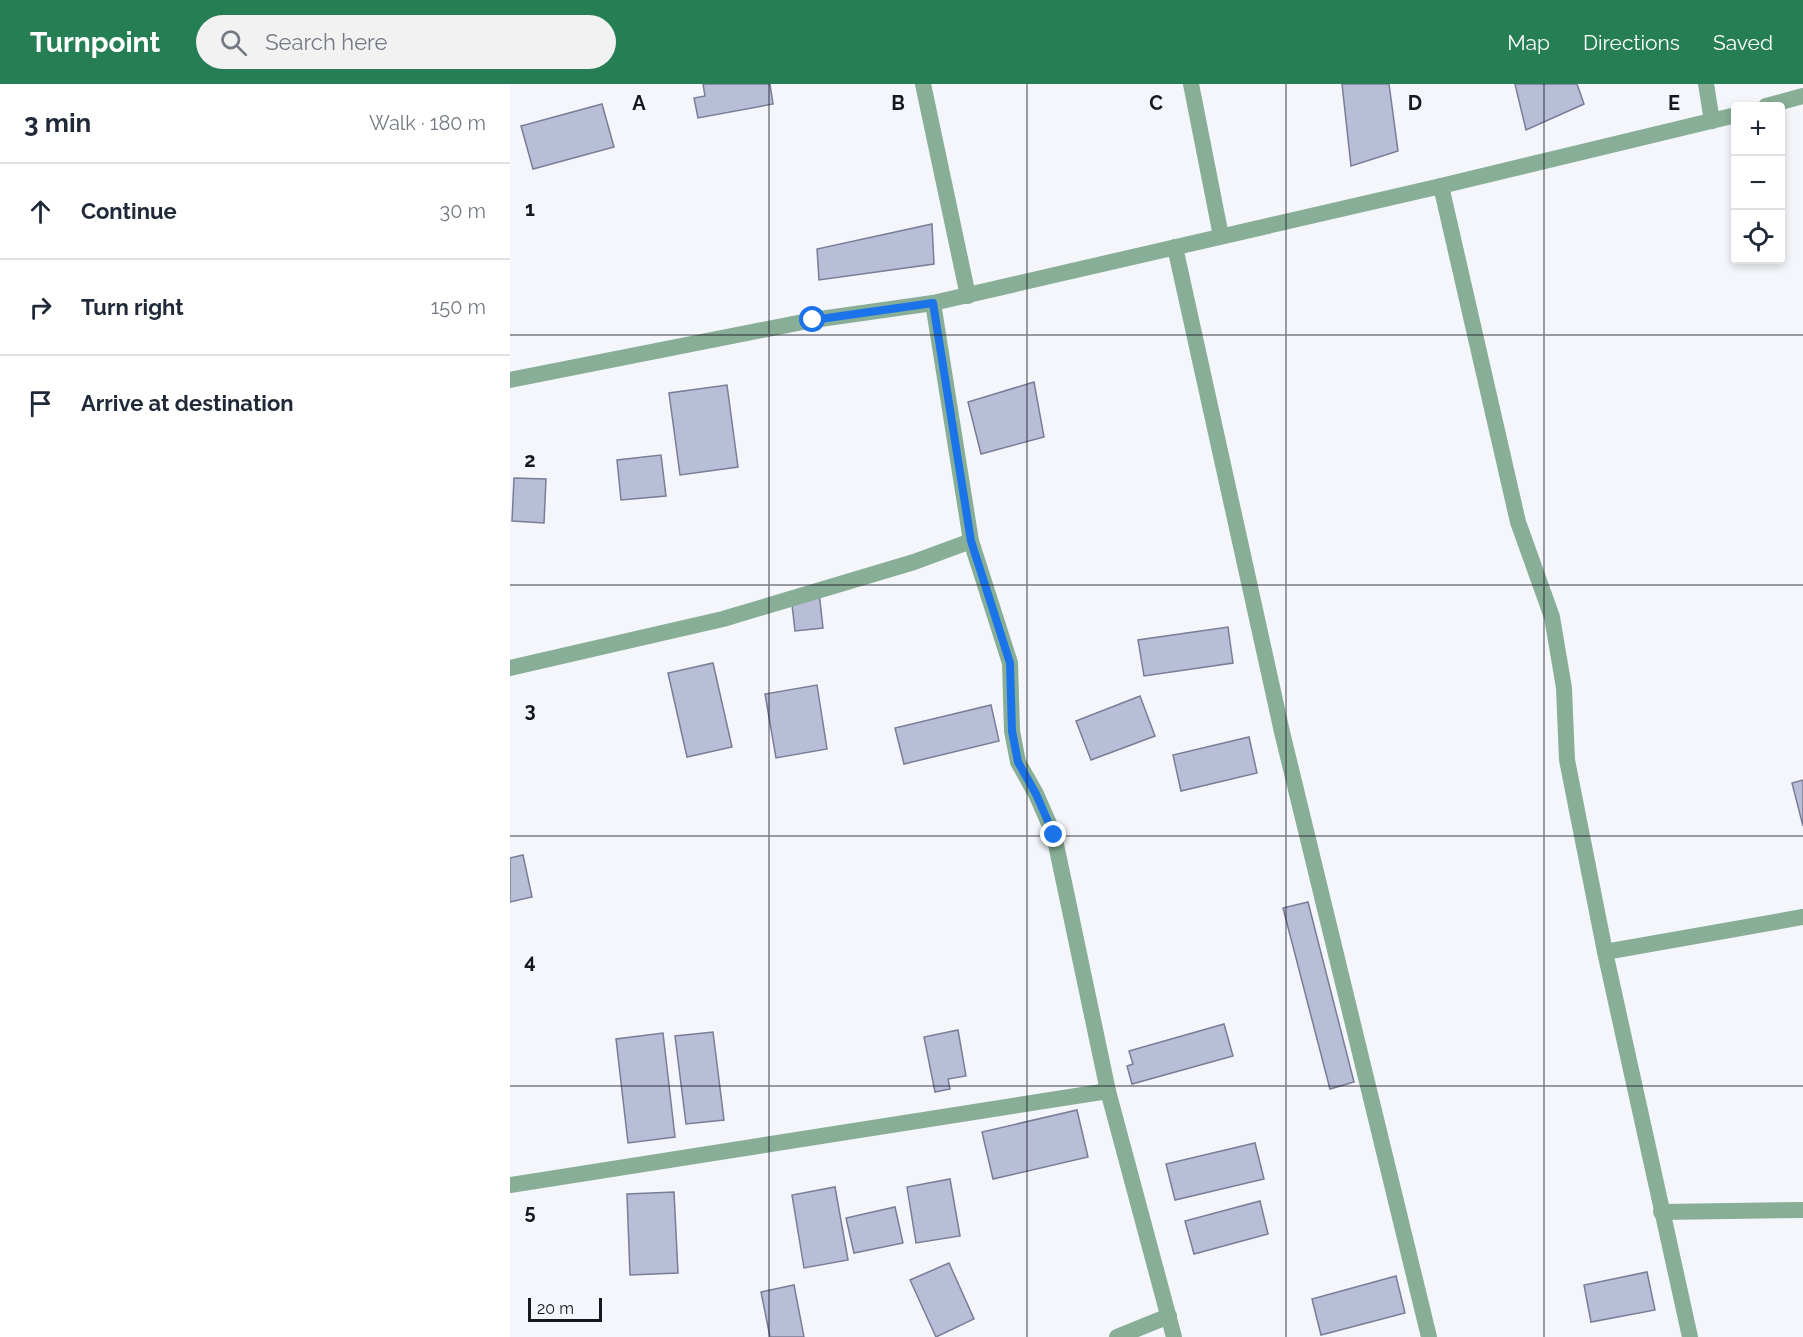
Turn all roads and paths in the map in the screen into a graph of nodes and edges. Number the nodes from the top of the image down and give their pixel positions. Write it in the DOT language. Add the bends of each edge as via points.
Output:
graph roads {
  1 [pos="923,84"];
  2 [pos="1191,84"];
  3 [pos="1706,84"];
  4 [pos="1803,96"];
  5 [pos="1781,102"];
  6 [pos="1731,116"];
  7 [pos="1712,121"];
  8 [pos="1441,186"];
  9 [pos="1221,236"];
  10 [pos="1175,247"];
  11 [pos="968,296"];
  12 [pos="933,303"];
  13 [pos="510,380"];
  14 [pos="971,541"];
  15 [pos="510,668"];
  16 [pos="1803,917"];
  17 [pos="1605,952"];
  18 [pos="1108,1091"];
  19 [pos="510,1185"];
  20 [pos="1803,1210"];
  21 [pos="1661,1212"];
  22 [pos="1169,1317"];
  23 [pos="1117,1337"];
  24 [pos="1174,1337"];
  25 [pos="1429,1337"];
  26 [pos="1690,1337"];
  1 -- 11 [label="street"];
  2 -- 9 [label="street"];
  3 -- 7 [label="street"];
  4 -- 5 [label="street"];
  6 -- 7 [label="street"];
  7 -- 8 [label="street"];
  8 -- 9 [label="street"];
  8 -- 17 [label="street" via="1518,522 1552,617 1564,688 1567,760"];
  9 -- 10 [label="street"];
  10 -- 11 [label="street"];
  10 -- 25 [label="street" via="1281,732"];
  11 -- 12 [label="street"];
  12 -- 13 [label="street" via="813,320"];
  12 -- 14 [label="street"];
  14 -- 15 [label="street" via="723,620"];
  14 -- 18 [label="street" via="1010,663 1012,731 1018,762 1054,835"];
  16 -- 17 [label="street"];
  17 -- 21 [label="street"];
  18 -- 19 [label="street"];
  18 -- 22 [label="street"];
  20 -- 21 [label="street"];
  21 -- 26 [label="street"];
  22 -- 23 [label="street"];
  22 -- 24 [label="street"];
}
